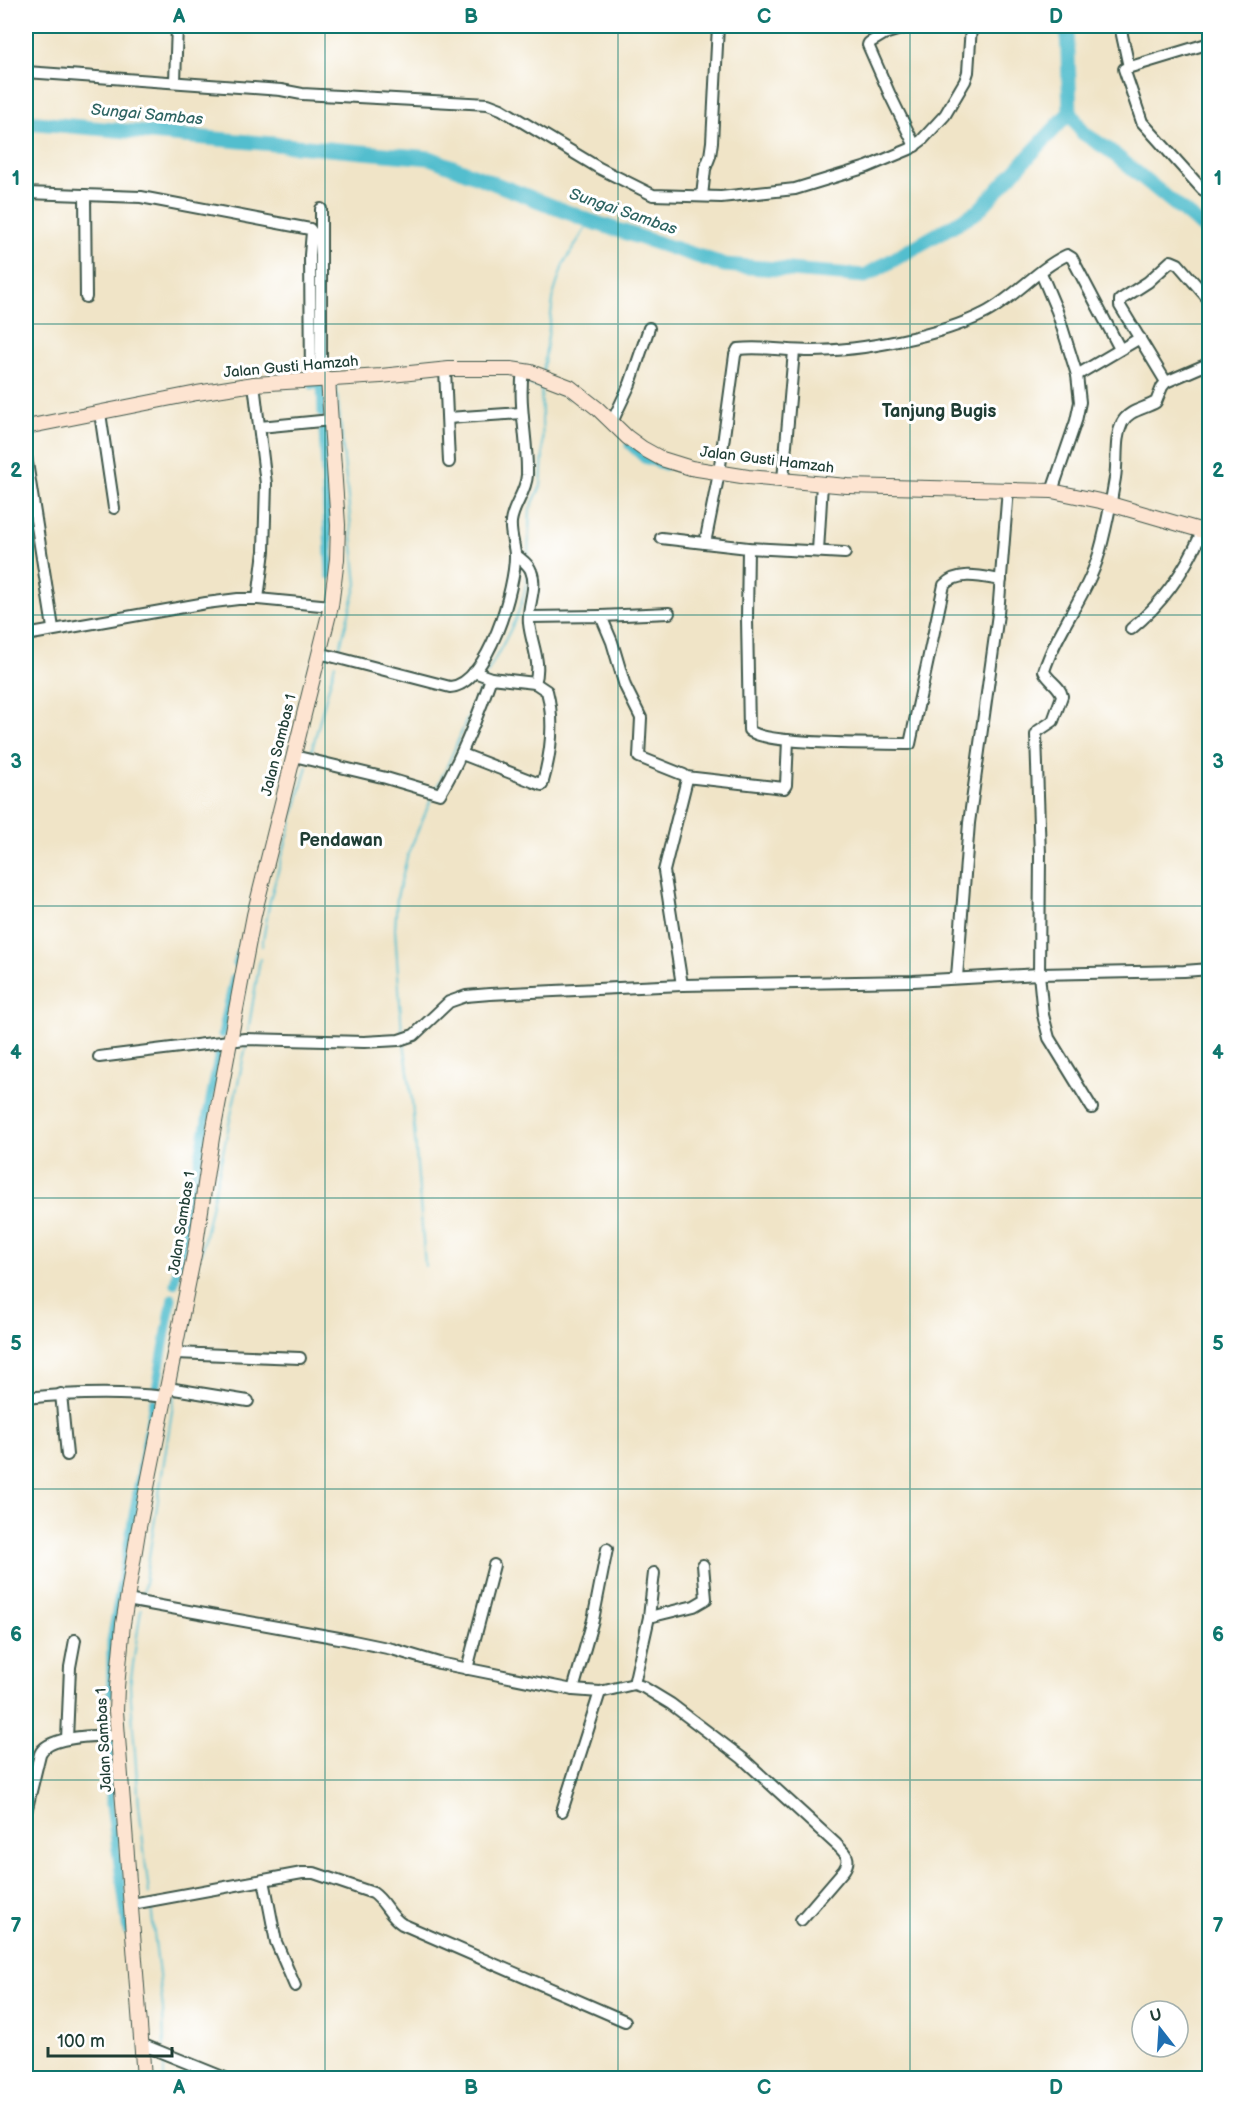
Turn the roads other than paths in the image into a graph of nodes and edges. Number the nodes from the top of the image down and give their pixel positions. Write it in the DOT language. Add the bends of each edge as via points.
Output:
graph roads {
  1 [pos="177,26"];
  2 [pos="718,26"];
  3 [pos="872,26"];
  4 [pos="910,26"];
  5 [pos="971,26"];
  6 [pos="1120,26"];
  7 [pos="874,39"];
  8 [pos="1209,43"];
  9 [pos="1129,67"];
  10 [pos="26,72"];
  11 [pos="175,81"];
  12 [pos="915,146"];
  13 [pos="26,194"];
  14 [pos="1209,194"];
  15 [pos="85,195"];
  16 [pos="702,196"];
  17 [pos="321,208"];
  18 [pos="1041,273"];
  19 [pos="86,297"];
  20 [pos="1209,301"];
  21 [pos="649,328"];
  22 [pos="1140,338"];
  23 [pos="1120,349"];
  24 [pos="794,351"];
  25 [pos="1209,363"];
  26 [pos="444,369"];
  27 [pos="527,371"];
  28 [pos="1077,375"];
  29 [pos="320,379"];
  30 [pos="1166,382"];
  31 [pos="254,384"];
  32 [pos="100,413"];
  33 [pos="521,413"];
  34 [pos="448,418"];
  35 [pos="331,420"];
  36 [pos="612,422"];
  37 [pos="26,427"];
  38 [pos="260,427"];
  39 [pos="26,456"];
  40 [pos="449,462"];
  41 [pos="719,473"];
  42 [pos="783,480"];
  43 [pos="822,484"];
  44 [pos="1008,489"];
  45 [pos="1052,491"];
  46 [pos="1112,504"];
  47 [pos="114,508"];
  48 [pos="1205,533"];
  49 [pos="661,538"];
  50 [pos="705,543"];
  51 [pos="748,548"];
  52 [pos="819,551"];
  53 [pos="845,553"];
  54 [pos="517,557"];
  55 [pos="1001,580"];
  56 [pos="258,599"];
  57 [pos="331,606"];
  58 [pos="669,613"];
  59 [pos="601,616"];
  60 [pos="529,617"];
  61 [pos="53,628"];
  62 [pos="1131,629"];
  63 [pos="26,634"];
  64 [pos="320,653"];
  65 [pos="483,675"];
  66 [pos="535,683"];
  67 [pos="788,740"];
  68 [pos="462,754"];
  69 [pos="294,756"];
  70 [pos="686,777"];
  71 [pos="1209,969"];
  72 [pos="1039,974"];
  73 [pos="957,977"];
  74 [pos="682,985"];
  75 [pos="229,1040"];
  76 [pos="99,1057"];
  77 [pos="1092,1108"];
  78 [pos="175,1353"];
  79 [pos="300,1358"];
  80 [pos="168,1391"];
  81 [pos="61,1394"];
  82 [pos="26,1398"];
  83 [pos="248,1401"];
  84 [pos="67,1455"];
  85 [pos="608,1550"];
  86 [pos="494,1565"];
  87 [pos="703,1565"];
  88 [pos="654,1574"];
  89 [pos="127,1600"];
  90 [pos="649,1617"];
  91 [pos="75,1640"];
  92 [pos="467,1669"];
  93 [pos="634,1684"];
  94 [pos="573,1690"];
  95 [pos="600,1692"];
  96 [pos="117,1735"];
  97 [pos="67,1739"];
  98 [pos="562,1811"];
  99 [pos="26,1812"];
  100 [pos="264,1880"];
  101 [pos="132,1904"];
  102 [pos="801,1920"];
  103 [pos="294,1986"];
  104 [pos="625,2021"];
  105 [pos="141,2044"];
  106 [pos="144,2079"];
  107 [pos="225,2079"];
  1 -- 11 [label="street"];
  2 -- 16 [label="street" via="712,142"];
  3 -- 7 [label="street"];
  4 -- 7 [label="street"];
  5 -- 12 [label="street" via="965,81 945,115"];
  6 -- 9 [label="street"];
  7 -- 12 [label="street" via="868,43 869,48"];
  8 -- 9 [label="street"];
  9 -- 14 [label="street" via="1124,69 1142,122"];
  10 -- 11 [label="street"];
  11 -- 16 [label="street" via="302,94 488,104 653,195"];
  12 -- 16 [label="street" via="857,171 801,188"];
  13 -- 15 [label="street"];
  15 -- 19 [label="street"];
  15 -- 29 [label="street" via="141,197 311,230"];
  17 -- 29 [label="street"];
  18 -- 23 [label="street" via="1064,256 1072,258"];
  18 -- 24 [label="street" via="993,308 967,321 864,347"];
  18 -- 28 [label="street"];
  20 -- 22 [label="street" via="1172,261 1120,300"];
  21 -- 36 [label="street"];
  22 -- 23 [label="street"];
  22 -- 30 [label="street"];
  23 -- 28 [label="street"];
  24 -- 41 [label="street" via="736,350"];
  24 -- 42 [label="street"];
  25 -- 30 [label="street"];
  26 -- 27 [label="street, Jalan Gusti Hamzah"];
  26 -- 29 [label="street, Jalan Gusti Hamzah"];
  26 -- 34 [label="street"];
  27 -- 33 [label="street"];
  27 -- 36 [label="street, Jalan Gusti Hamzah" via="577,392"];
  28 -- 45 [label="street" via="1080,402 1076,421"];
  29 -- 31 [label="street, Jalan Gusti Hamzah"];
  29 -- 35 [label="street, Jalan Sambas 1"];
  30 -- 46 [label="street" via="1156,402 1129,414 1123,422 1117,439"];
  31 -- 32 [label="street, Jalan Gusti Hamzah"];
  31 -- 38 [label="street"];
  32 -- 37 [label="street, Jalan Gusti Hamzah"];
  32 -- 47 [label="street"];
  33 -- 34 [label="street"];
  33 -- 54 [label="street" via="527,476 511,524"];
  34 -- 40 [label="street"];
  35 -- 38 [label="street"];
  35 -- 57 [label="street, Jalan Sambas 1" via="338,525"];
  36 -- 41 [label="street, Jalan Gusti Hamzah" via="642,448 662,459"];
  38 -- 56 [label="street" via="266,484"];
  39 -- 61 [label="street"];
  41 -- 42 [label="street, Jalan Gusti Hamzah"];
  41 -- 50 [label="street"];
  42 -- 43 [label="street, Jalan Gusti Hamzah"];
  43 -- 44 [label="street, Jalan Gusti Hamzah"];
  43 -- 52 [label="street"];
  44 -- 45 [label="street, Jalan Gusti Hamzah"];
  44 -- 55 [label="street"];
  45 -- 46 [label="street, Jalan Gusti Hamzah"];
  46 -- 48 [label="street, Jalan Gusti Hamzah"];
  46 -- 72 [label="street" via="1095,566 1044,671 1062,696 1053,721 1036,735"];
  48 -- 62 [label="street" via="1177,579"];
  49 -- 50 [label="street"];
  50 -- 51 [label="street"];
  51 -- 52 [label="street"];
  51 -- 67 [label="street" via="750,730 758,736"];
  52 -- 53 [label="street"];
  54 -- 60 [label="street" via="530,566 534,578"];
  54 -- 65 [label="street"];
  55 -- 67 [label="street" via="966,576 944,585 910,744"];
  55 -- 73 [label="street" via="969,823"];
  56 -- 57 [label="street"];
  56 -- 61 [label="street" via="206,603"];
  57 -- 64 [label="street, Jalan Sambas 1"];
  58 -- 59 [label="street"];
  59 -- 60 [label="street"];
  59 -- 70 [label="street" via="625,686 641,718 639,756"];
  60 -- 66 [label="street" via="538,669"];
  61 -- 63 [label="street"];
  64 -- 65 [label="street" via="450,687"];
  64 -- 69 [label="street, Jalan Sambas 1"];
  65 -- 66 [label="street"];
  65 -- 68 [label="street" via="474,728"];
  66 -- 68 [label="street" via="547,691 550,721 550,756 542,785"];
  67 -- 70 [label="street" via="784,788"];
  68 -- 69 [label="street" via="440,794"];
  69 -- 75 [label="street, Jalan Sambas 1" via="254,915"];
  70 -- 74 [label="street" via="664,871"];
  71 -- 72 [label="street"];
  72 -- 73 [label="street"];
  72 -- 77 [label="street" via="1049,1038"];
  73 -- 74 [label="street"];
  74 -- 75 [label="street" via="465,996 449,1002 414,1035 403,1040"];
  75 -- 76 [label="street"];
  75 -- 78 [label="street, Jalan Sambas 1"];
  78 -- 79 [label="street"];
  78 -- 80 [label="street, Jalan Sambas 1"];
  80 -- 81 [label="street"];
  80 -- 83 [label="street"];
  80 -- 89 [label="street, Jalan Sambas 1"];
  81 -- 82 [label="street"];
  81 -- 84 [label="street"];
  85 -- 94 [label="street"];
  86 -- 92 [label="street"];
  87 -- 90 [label="street" via="706,1599 694,1606"];
  88 -- 90 [label="street"];
  89 -- 92 [label="street" via="339,1638"];
  89 -- 96 [label="street, Jalan Sambas 1" via="117,1687"];
  90 -- 93 [label="street"];
  91 -- 97 [label="street"];
  92 -- 94 [label="street"];
  93 -- 95 [label="street"];
  93 -- 102 [label="street" via="671,1704 742,1758 848,1857 844,1870"];
  94 -- 95 [label="street"];
  95 -- 98 [label="street"];
  96 -- 97 [label="street"];
  96 -- 101 [label="street, Jalan Sambas 1"];
  97 -- 99 [label="street" via="42,1750"];
  100 -- 101 [label="street"];
  100 -- 103 [label="street" via="276,1942"];
  100 -- 104 [label="street" via="314,1873 363,1888 377,1895 402,1924"];
  101 -- 105 [label="street, Jalan Sambas 1"];
  105 -- 106 [label="street, Jalan Sambas 1"];
  105 -- 107 [label="street"];
}
